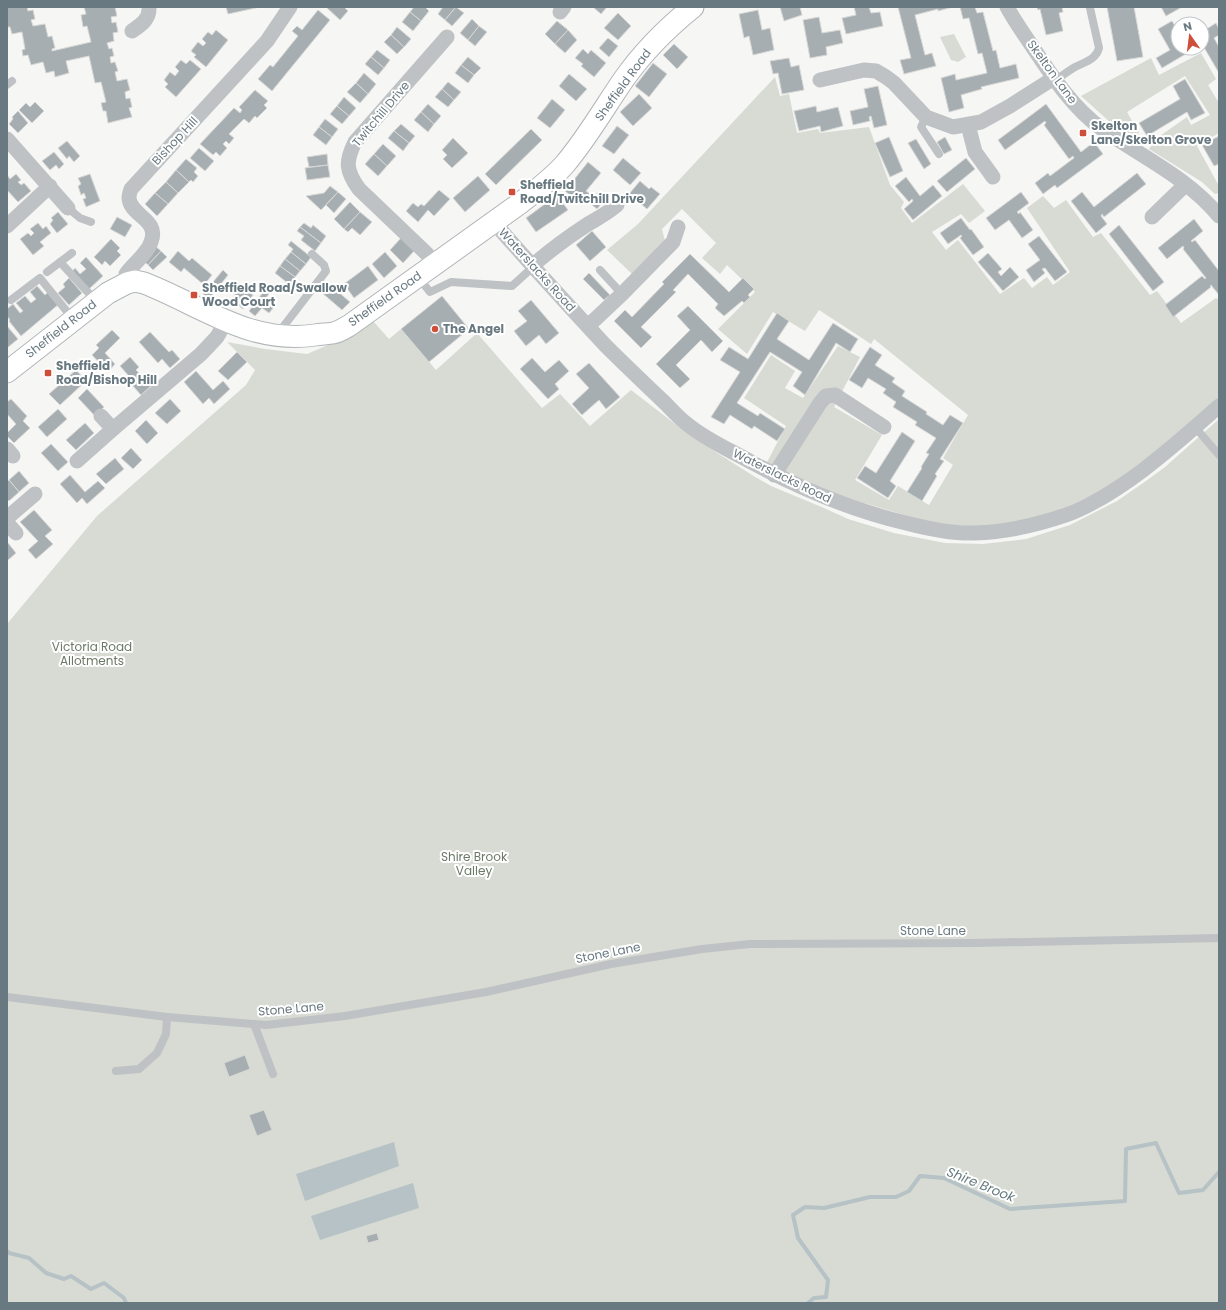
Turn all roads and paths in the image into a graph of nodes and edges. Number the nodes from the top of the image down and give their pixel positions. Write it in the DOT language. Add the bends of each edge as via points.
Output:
graph roads {
  1 [pos="149,7"];
  2 [pos="290,7"];
  3 [pos="693,7"];
  4 [pos="1007,7"];
  5 [pos="1090,8"];
  6 [pos="132,31"];
  7 [pos="447,37"];
  8 [pos="1055,79"];
  9 [pos="820,80"];
  10 [pos="926,117"];
  11 [pos="968,125"];
  12 [pos="7,139"];
  13 [pos="939,154"];
  14 [pos="993,177"];
  15 [pos="1185,185"];
  16 [pos="50,186"];
  17 [pos="617,205"];
  18 [pos="68,208"];
  19 [pos="1219,216"];
  20 [pos="1152,217"];
  21 [pos="493,221"];
  22 [pos="91,222"];
  23 [pos="7,226"];
  24 [pos="678,227"];
  25 [pos="72,253"];
  26 [pos="312,254"];
  27 [pos="60,262"];
  28 [pos="434,264"];
  29 [pos="532,267"];
  30 [pos="600,270"];
  31 [pos="47,272"];
  32 [pos="417,276"];
  33 [pos="127,282"];
  34 [pos="622,294"];
  35 [pos="11,300"];
  36 [pos="96,301"];
  37 [pos="73,319"];
  38 [pos="226,321"];
  39 [pos="588,326"];
  40 [pos="282,337"];
  41 [pos="7,372"];
  42 [pos="1219,406"];
  43 [pos="101,416"];
  44 [pos="884,427"];
  45 [pos="1195,427"];
  46 [pos="113,429"];
  47 [pos="1219,455"];
  48 [pos="77,461"];
  49 [pos="774,475"];
  50 [pos="35,494"];
  51 [pos="7,518"];
  52 [pos="1219,938"];
  53 [pos="7,997"];
  54 [pos="168,1017"];
  55 [pos="254,1024"];
  56 [pos="116,1071"];
  57 [pos="273,1074"];
  1 -- 6 [label="street" via="150,12 144,22"];
  2 -- 33 [label="street, Bishop Hill" via="267,41 131,189 129,197 132,206 149,222 153,231 152,242 126,274"];
  3 -- 21 [label="main road, Sheffield Road" via="642,56 564,166"];
  4 -- 8 [label="street, Skelton Lane"];
  5 -- 8 [label="lane" via="1099,48 1098,54"];
  7 -- 28 [label="street, Twitchill Drive" via="355,142 348,160 352,180 359,189 427,254"];
  8 -- 11 [label="street" via="981,122"];
  8 -- 15 [label="street, Skelton Lane" via="1065,95 1090,120"];
  9 -- 10 [label="street" via="864,70 876,72 897,86"];
  10 -- 11 [label="street" via="954,127"];
  10 -- 13 [label="lane" via="921,127"];
  11 -- 14 [label="street" via="975,152"];
  12 -- 16 [label="street"];
  15 -- 19 [label="street, Skelton Lane"];
  15 -- 20 [label="street"];
  16 -- 18 [label="street"];
  16 -- 23 [label="street"];
  17 -- 29 [label="street" via="556,246"];
  18 -- 22 [label="lane" via="80,218"];
  21 -- 28 [label="main road, Sheffield Road"];
  21 -- 29 [label="street, Waterslacks Road"];
  24 -- 34 [label="street" via="673,242"];
  25 -- 27 [label="lane"];
  26 -- 40 [label="lane" via="326,271 283,327"];
  27 -- 31 [label="lane"];
  27 -- 36 [label="lane"];
  28 -- 32 [label="main road, Sheffield Road"];
  29 -- 32 [label="lane" via="512,286 451,282 430,292"];
  29 -- 39 [label="street, Waterslacks Road"];
  30 -- 34 [label="lane"];
  32 -- 40 [label="main road, Sheffield Road" via="335,333"];
  33 -- 36 [label="main road, Sheffield Road"];
  33 -- 38 [label="main road, Sheffield Road" via="149,285"];
  34 -- 39 [label="street"];
  35 -- 37 [label="lane" via="40,278"];
  36 -- 37 [label="main road, Sheffield Road"];
  37 -- 41 [label="main road, Sheffield Road"];
  38 -- 40 [label="main road, Sheffield Road"];
  38 -- 46 [label="street" via="217,337 201,354"];
  39 -- 49 [label="street, Waterslacks Road" via="632,373 686,424 704,437"];
  42 -- 45 [label="street, Waterslacks Road"];
  43 -- 46 [label="street"];
  44 -- 49 [label="street" via="835,395 826,396"];
  45 -- 47 [label="lane"];
  45 -- 49 [label="street, Waterslacks Road" via="1136,475 1082,508 1044,522 976,533 934,530 866,513 811,493"];
  46 -- 48 [label="street"];
  50 -- 51 [label="street"];
  52 -- 55 [label="lane, Stone Lane" via="743,945 611,964 486,992 345,1016 266,1025"];
  53 -- 54 [label="lane, Stone Lane"];
  54 -- 55 [label="lane, Stone Lane"];
  54 -- 56 [label="lane" via="166,1034 157,1053 139,1069"];
  55 -- 57 [label="lane"];
}
